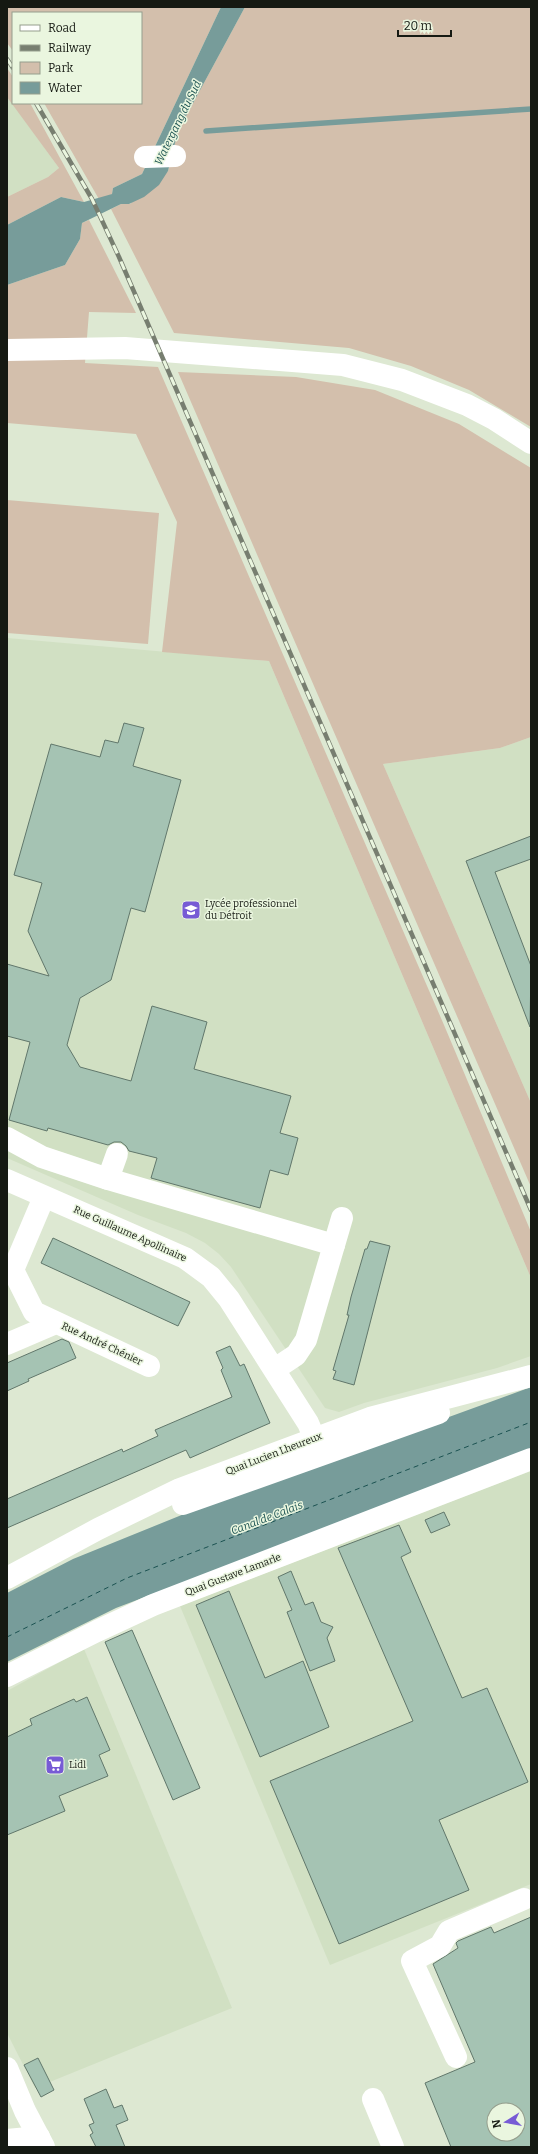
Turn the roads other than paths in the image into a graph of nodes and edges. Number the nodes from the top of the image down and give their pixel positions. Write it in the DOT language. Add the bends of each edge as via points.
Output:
graph roads {
  1 [pos="175,156"];
  2 [pos="145,157"];
  3 [pos="7,350"];
  4 [pos="531,443"];
  5 [pos="7,1138"];
  6 [pos="116,1154"];
  7 [pos="108,1179"];
  8 [pos="7,1180"];
  9 [pos="44,1197"];
  10 [pos="342,1218"];
  11 [pos="334,1245"];
  12 [pos="14,1291"];
  13 [pos="56,1323"];
  14 [pos="7,1344"];
  15 [pos="149,1366"];
  16 [pos="275,1369"];
  17 [pos="531,1377"];
  18 [pos="318,1447"];
  19 [pos="531,1459"];
  20 [pos="7,1578"];
  21 [pos="7,1676"];
  22 [pos="524,1899"];
  23 [pos="456,2057"];
  24 [pos="7,2068"];
  25 [pos="373,2099"];
  26 [pos="7,2101"];
  27 [pos="30,2142"];
  28 [pos="393,2147"];
  1 -- 2 [label="main road"];
  3 -- 4 [label="main road" via="125,348 322,363 381,374 467,405"];
  5 -- 7 [label="main road" via="42,1157"];
  6 -- 7 [label="main road"];
  7 -- 11 [label="main road"];
  8 -- 9 [label="main road, Rue Guillaume Apollinaire"];
  9 -- 12 [label="main road, Rue André Chénier" via="13,1270"];
  9 -- 16 [label="main road, Rue Guillaume Apollinaire" via="185,1258 198,1267 211,1277 229,1299"];
  10 -- 11 [label="main road"];
  11 -- 16 [label="main road" via="306,1340 296,1355"];
  12 -- 13 [label="main road, Rue André Chénier" via="34,1312"];
  13 -- 14 [label="main road, Rue André Chénier"];
  13 -- 15 [label="main road, Rue André Chénier"];
  16 -- 18 [label="main road, Rue Guillaume Apollinaire" via="308,1423"];
  17 -- 18 [label="main road, Quai Lucien Lheureux" via="370,1418"];
  18 -- 20 [label="main road, Quai Lucien Lheureux" via="160,1498"];
  19 -- 21 [label="main road, Quai Gustave Lamarle" via="153,1605"];
  22 -- 23 [label="main road" via="449,1931 440,1946 412,1961"];
  24 -- 27 [label="main road" via="23,2107"];
  25 -- 28 [label="main road"];
  26 -- 27 [label="main road"];
}
